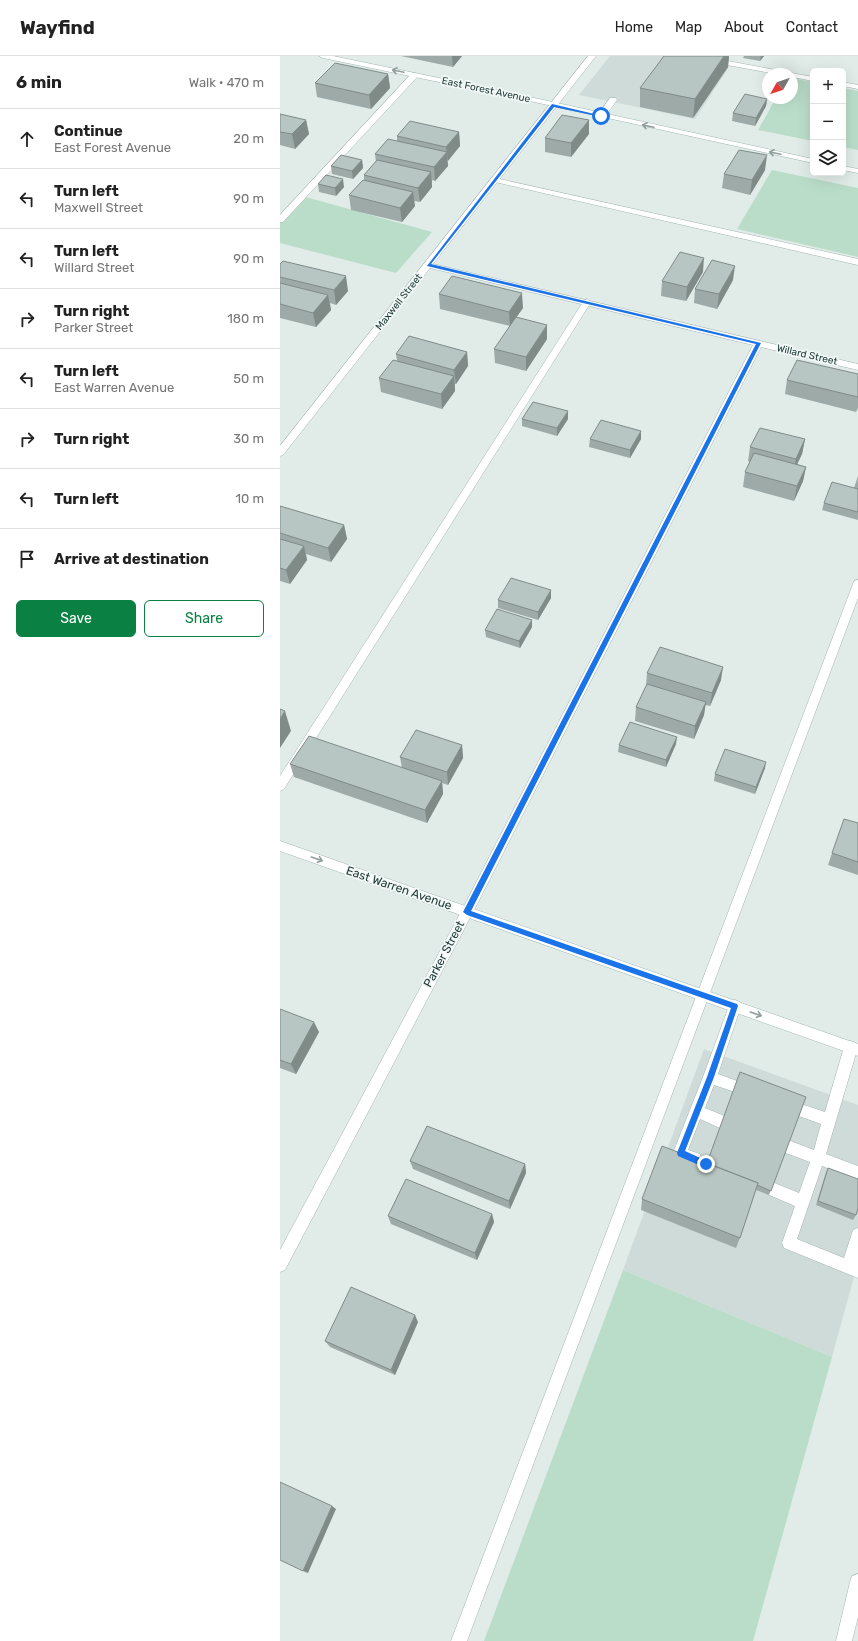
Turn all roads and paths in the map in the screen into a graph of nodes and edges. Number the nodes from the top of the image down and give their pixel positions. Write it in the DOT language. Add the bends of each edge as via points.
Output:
graph roads {
  1 [pos="323,56"];
  2 [pos="592,56"];
  3 [pos="689,56"];
  4 [pos="762,69"];
  5 [pos="415,75"];
  6 [pos="798,76"];
  7 [pos="810,78"];
  8 [pos="846,85"];
  9 [pos="858,87"];
  10 [pos="613,100"];
  11 [pos="553,105"];
  12 [pos="601,116"];
  13 [pos="810,160"];
  14 [pos="846,169"];
  15 [pos="858,171"];
  16 [pos="495,180"];
  17 [pos="280,220"];
  18 [pos="858,262"];
  19 [pos="428,265"];
  20 [pos="587,302"];
  21 [pos="758,343"];
  22 [pos="858,367"];
  23 [pos="280,453"];
  24 [pos="858,584"];
  25 [pos="280,786"];
  26 [pos="280,846"];
  27 [pos="467,912"];
  28 [pos="704,995"];
  29 [pos="735,1006"];
  30 [pos="854,1048"];
  31 [pos="710,1077"];
  32 [pos="735,1086"];
  33 [pos="801,1110"];
  34 [pos="696,1111"];
  35 [pos="830,1120"];
  36 [pos="722,1122"];
  37 [pos="788,1147"];
  38 [pos="818,1158"];
  39 [pos="706,1164"];
  40 [pos="858,1173"];
  41 [pos="772,1189"];
  42 [pos="803,1202"];
  43 [pos="858,1235"];
  44 [pos="280,1265"];
  45 [pos="854,1270"];
  46 [pos="858,1582"];
  47 [pos="459,1641"];
  48 [pos="844,1641"];
  5 -- 1 [label="street, East Forest Avenue, one-way"];
  2 -- 11 [label="street, Maxwell Street"];
  3 -- 4 [label="street"];
  5 -- 11 [label="street, East Forest Avenue"];
  5 -- 17 [label="street"];
  6 -- 7 [label="street"];
  8 -- 9 [label="street"];
  10 -- 12 [label="street"];
  11 -- 12 [label="street, East Forest Avenue"];
  11 -- 16 [label="street, Maxwell Street"];
  13 -- 12 [label="street, East Forest Avenue, one-way"];
  14 -- 15 [label="street"];
  16 -- 18 [label="street"];
  16 -- 19 [label="street, Maxwell Street"];
  19 -- 20 [label="street, Willard Street"];
  19 -- 23 [label="street, Maxwell Street"];
  20 -- 21 [label="street, Willard Street"];
  20 -- 25 [label="street"];
  21 -- 22 [label="street, Willard Street"];
  21 -- 27 [label="street, Parker Street"];
  24 -- 28 [label="street"];
  26 -- 27 [label="street, East Warren Avenue, one-way"];
  27 -- 28 [label="street, East Warren Avenue"];
  27 -- 44 [label="street, Parker Street"];
  28 -- 29 [label="street, East Warren Avenue"];
  28 -- 47 [label="street"];
  29 -- 30 [label="street, East Warren Avenue, one-way"];
  29 -- 31 [label="street"];
  30 -- 35 [label="street"];
  31 -- 32 [label="street"];
  31 -- 34 [label="street"];
  33 -- 35 [label="street"];
  34 -- 36 [label="street"];
  34 -- 39 [label="street" via="680,1153"];
  35 -- 38 [label="street"];
  37 -- 38 [label="street"];
  38 -- 40 [label="street"];
  38 -- 42 [label="street"];
  41 -- 42 [label="street"];
  42 -- 45 [label="street" via="789,1243"];
  43 -- 45 [label="street"];
  46 -- 48 [label="street"];
}
